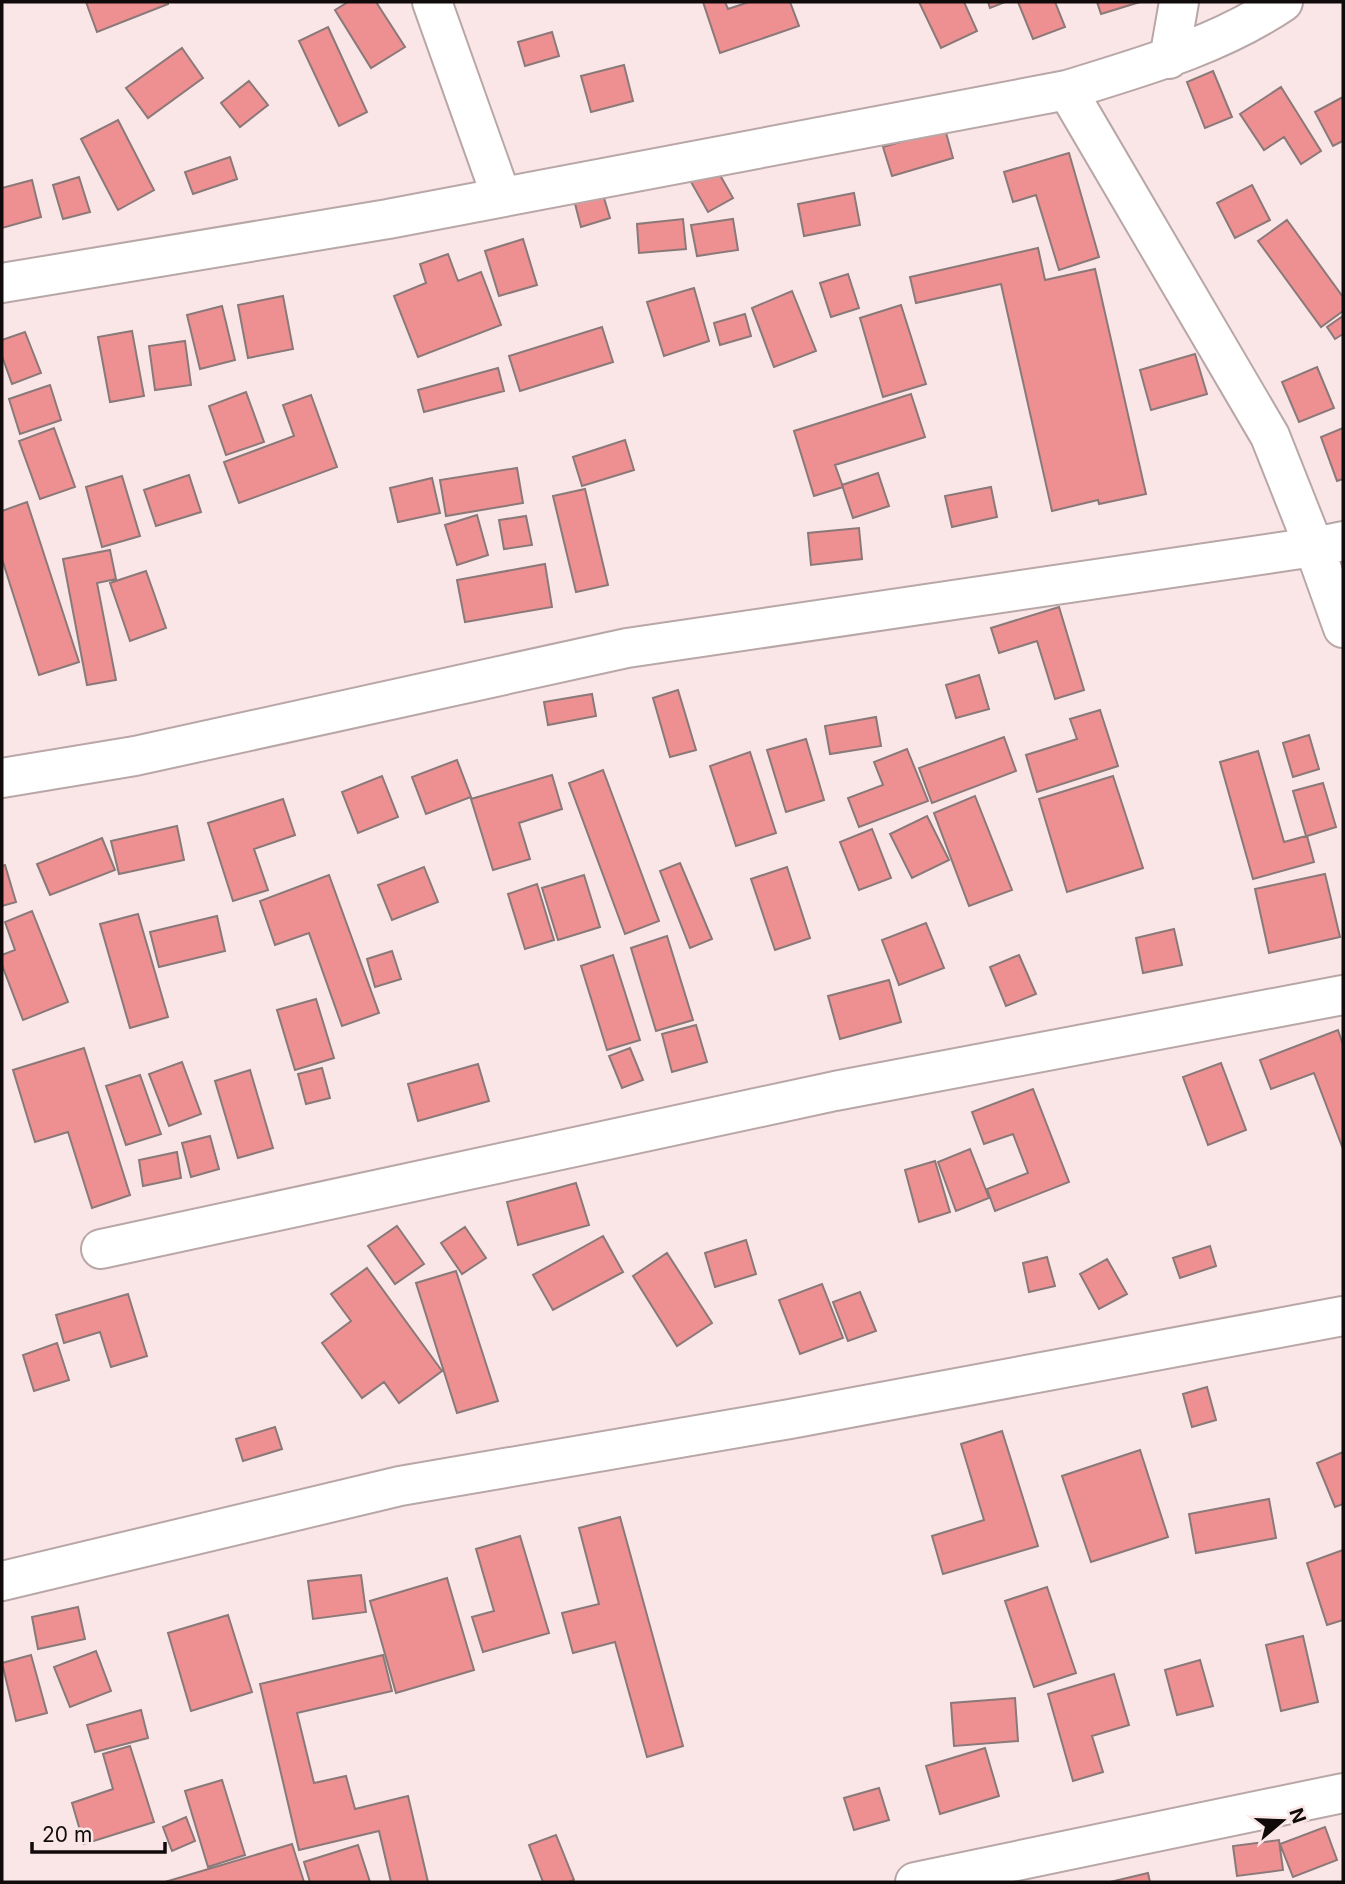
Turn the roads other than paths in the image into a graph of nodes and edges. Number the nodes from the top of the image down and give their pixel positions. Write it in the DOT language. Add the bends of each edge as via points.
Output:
graph roads {
  1 [pos="432,2"];
  2 [pos="1179,2"];
  3 [pos="1283,2"];
  4 [pos="1169,59"];
  5 [pos="1067,90"];
  6 [pos="500,196"];
  7 [pos="2,283"];
  8 [pos="1329,544"];
  9 [pos="1343,628"];
  10 [pos="2,778"];
  11 [pos="1343,995"];
  12 [pos="102,1250"];
  13 [pos="1343,1316"];
  14 [pos="2,1581"];
  15 [pos="1343,1793"];
  16 [pos="915,1882"];
  1 -- 6 [label="street"];
  2 -- 4 [label="street"];
  3 -- 4 [label="street"];
  4 -- 5 [label="street"];
  5 -- 6 [label="street"];
  5 -- 8 [label="street"];
  6 -- 7 [label="street"];
  8 -- 9 [label="street"];
  8 -- 10 [label="street" via="627,648 135,755"];
  11 -- 12 [label="street" via="835,1091"];
  13 -- 14 [label="street" via="803,1417 400,1486"];
  15 -- 16 [label="street"];
}
